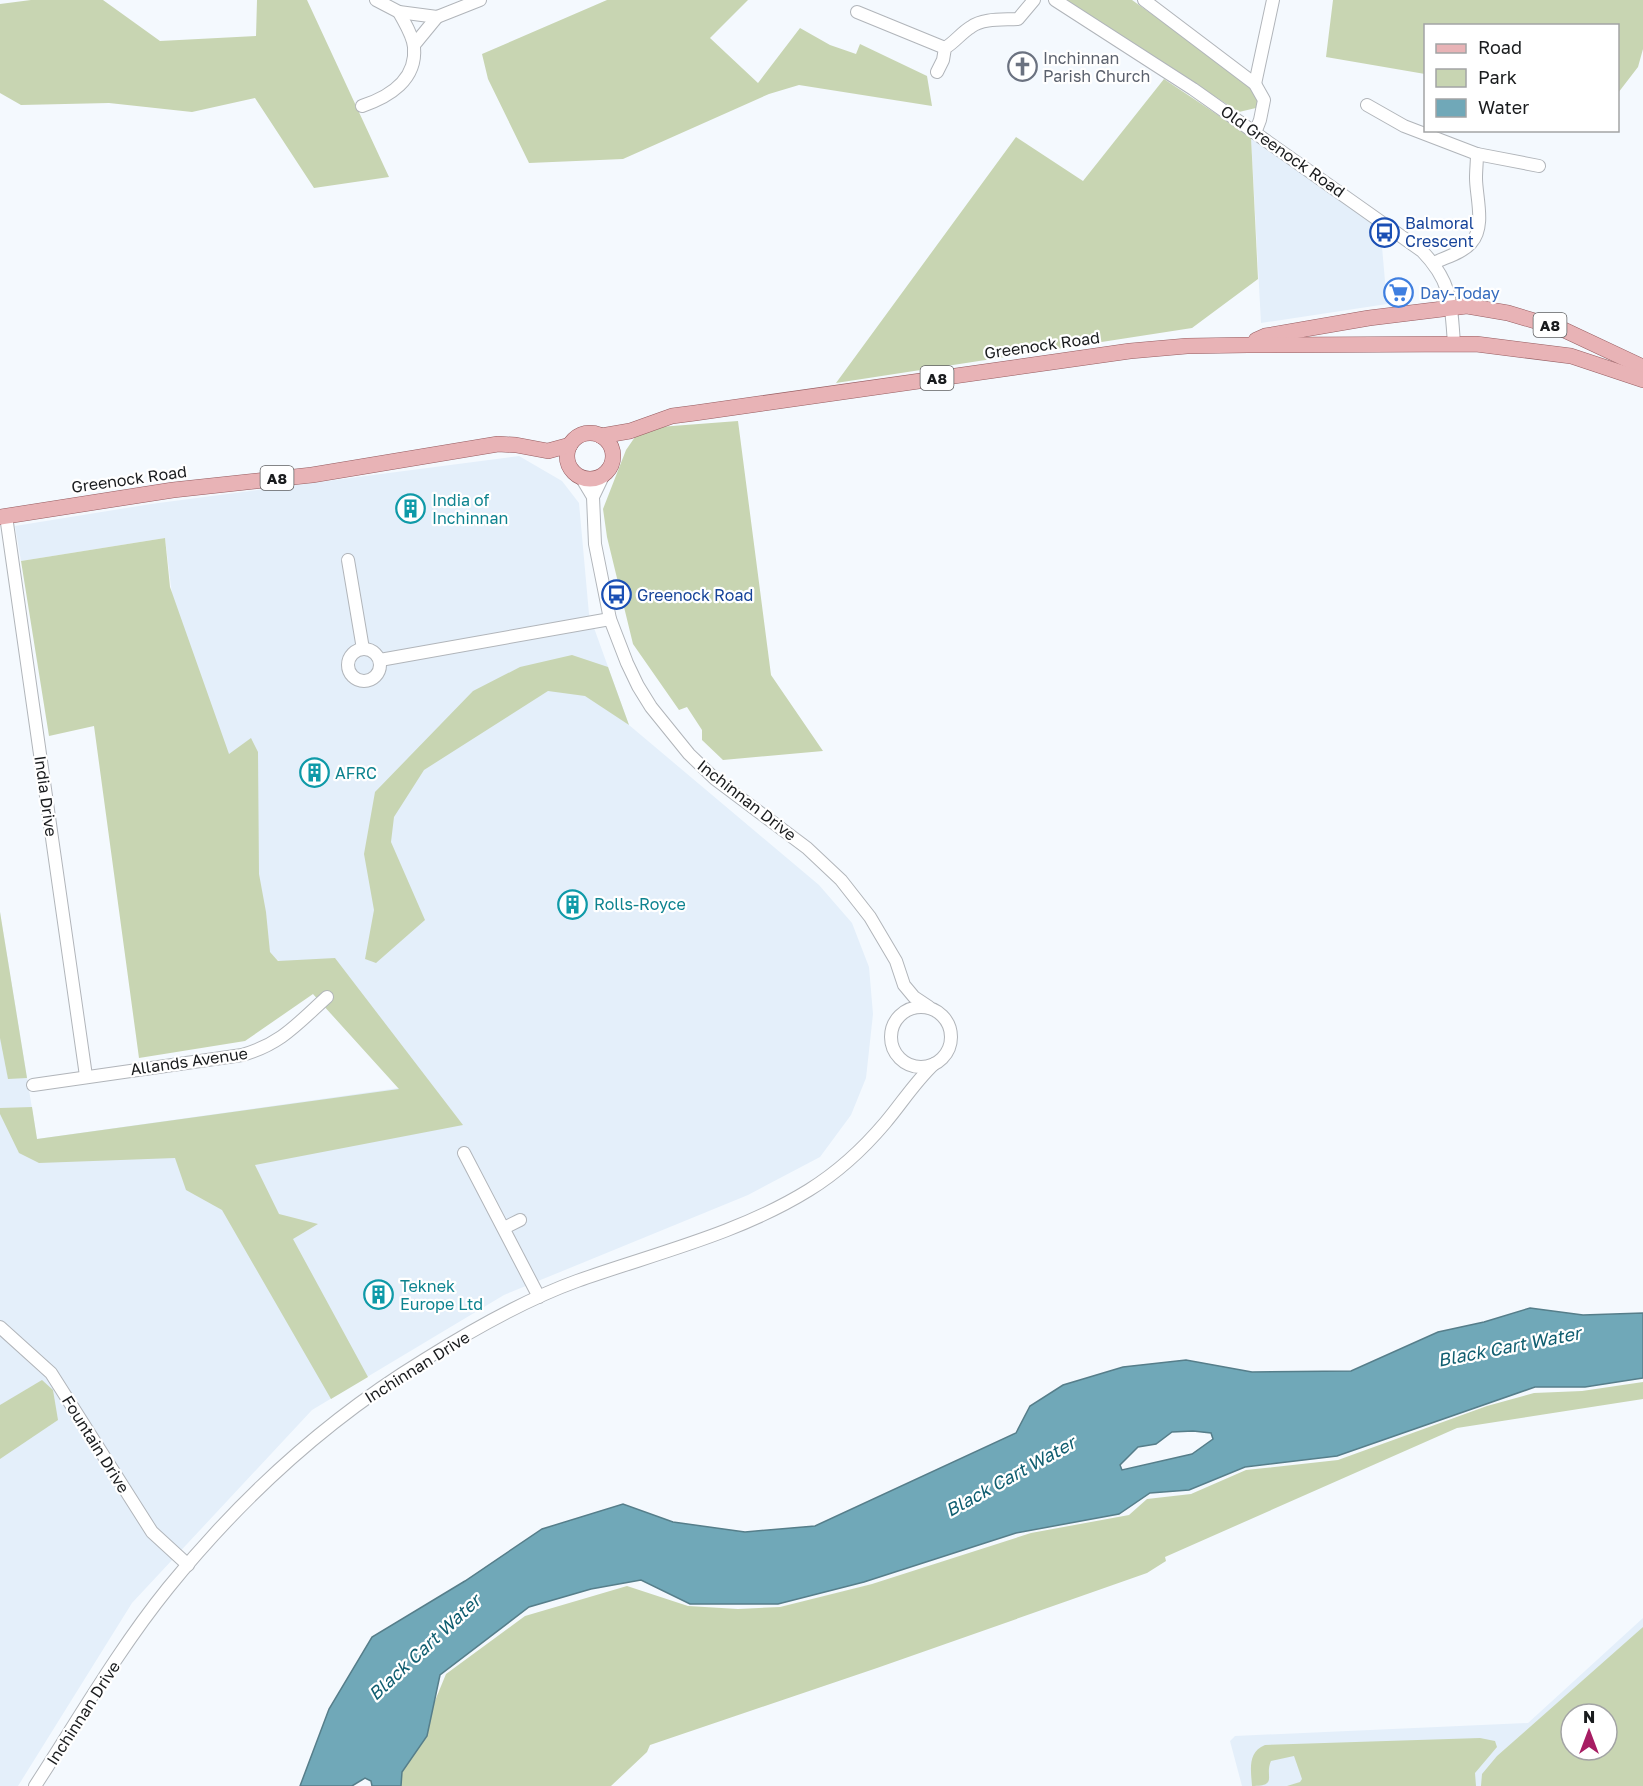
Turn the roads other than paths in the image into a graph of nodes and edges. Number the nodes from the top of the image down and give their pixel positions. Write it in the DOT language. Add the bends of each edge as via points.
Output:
graph roads {
  1 [pos="376,0"];
  2 [pos="480,0"];
  3 [pos="1034,0"];
  4 [pos="1055,0"];
  5 [pos="1144,0"];
  6 [pos="1273,0"];
  7 [pos="399,12"];
  8 [pos="857,12"];
  9 [pos="437,17"];
  10 [pos="414,45"];
  11 [pos="945,48"];
  12 [pos="937,72"];
  13 [pos="1255,84"];
  14 [pos="1367,105"];
  15 [pos="362,106"];
  16 [pos="1256,133"];
  17 [pos="1477,154"];
  18 [pos="1539,166"];
  19 [pos="1434,263"];
  20 [pos="1451,307"];
  21 [pos="1372,317"];
  22 [pos="1378,344"];
  23 [pos="1454,344"];
  24 [pos="1248,345"];
  25 [pos="1643,367"];
  26 [pos="1643,380"];
  27 [pos="630,430"];
  28 [pos="601,436"];
  29 [pos="570,445"];
  30 [pos="548,451"];
  31 [pos="612,453"];
  32 [pos="575,472"];
  33 [pos="604,474"];
  34 [pos="593,497"];
  35 [pos="3,516"];
  36 [pos="348,560"];
  37 [pos="610,619"];
  38 [pos="363,649"];
  39 [pos="380,660"];
  40 [pos="904,985"];
  41 [pos="327,997"];
  42 [pos="929,1007"];
  43 [pos="901,1014"];
  44 [pos="904,1063"];
  45 [pos="934,1064"];
  46 [pos="86,1076"];
  47 [pos="33,1085"];
  48 [pos="908,1091"];
  49 [pos="464,1152"];
  50 [pos="520,1220"];
  51 [pos="504,1228"];
  52 [pos="539,1297"];
  53 [pos="0,1327"];
  54 [pos="188,1565"];
  55 [pos="35,1786"];
  1 -- 7 [label="street"];
  2 -- 9 [label="street"];
  3 -- 11 [label="street" via="1018,19 976,23"];
  4 -- 16 [label="street, Old Greenock Road"];
  5 -- 13 [label="street"];
  6 -- 13 [label="street"];
  7 -- 9 [label="street"];
  7 -- 10 [label="street"];
  8 -- 11 [label="street"];
  9 -- 10 [label="street"];
  10 -- 15 [label="street" via="404,81 382,99"];
  11 -- 12 [label="street"];
  13 -- 16 [label="street" via="1264,100"];
  14 -- 17 [label="street" via="1404,126"];
  16 -- 19 [label="street, Old Greenock Road" via="1394,229"];
  17 -- 18 [label="street"];
  17 -- 19 [label="street" via="1476,234 1461,251"];
  19 -- 20 [label="street, Old Greenock Road" via="1447,286"];
  20 -- 21 [label="main road, Greenock Road / A8"];
  20 -- 23 [label="street, Old Greenock Road"];
  20 -- 25 [label="main road, Greenock Road / A8" via="1508,313 1562,329"];
  21 -- 22 [label="main road"];
  21 -- 24 [label="main road, Greenock Road / A8" via="1265,336"];
  22 -- 23 [label="main road, Greenock Road / A8"];
  22 -- 24 [label="main road, Greenock Road / A8"];
  23 -- 26 [label="main road, Greenock Road / A8" via="1571,356"];
  24 -- 27 [label="main road, Greenock Road / A8" via="1130,351 672,416"];
  27 -- 28 [label="main road, Greenock Road / A8"];
  27 -- 31 [label="main road"];
  28 -- 29 [label="main road, A8" via="583,434"];
  28 -- 31 [label="main road"];
  29 -- 30 [label="main road, Greenock Road / A8"];
  29 -- 32 [label="main road" via="567,458"];
  30 -- 32 [label="main road, Greenock Road / A8"];
  30 -- 35 [label="main road, Greenock Road / A8" via="489,445 312,474"];
  31 -- 33 [label="main road" via="612,462"];
  32 -- 33 [label="main road" via="593,478"];
  32 -- 34 [label="street, Inchinnan Drive"];
  33 -- 34 [label="street, Inchinnan Drive"];
  34 -- 37 [label="street, Inchinnan Drive" via="595,544"];
  35 -- 46 [label="street, India Drive"];
  36 -- 38 [label="street"];
  37 -- 39 [label="street"];
  37 -- 40 [label="street, Inchinnan Drive" via="638,686 674,736 715,779 807,848 841,880 870,916 896,961"];
  38 -- 39 [label="street" via="374,652"];
  38 -- 39 [label="street" via="353,653 348,662 350,673 357,680 373,679 380,671"];
  40 -- 42 [label="street, Inchinnan Drive" via="914,998"];
  40 -- 43 [label="street, Inchinnan Drive"];
  41 -- 46 [label="street, Allands Avenue" via="283,1037 263,1049"];
  42 -- 43 [label="street" via="919,1006"];
  42 -- 45 [label="street" via="946,1019 951,1039 943,1058"];
  43 -- 44 [label="street" via="890,1032 890,1042"];
  44 -- 45 [label="street" via="914,1067"];
  44 -- 48 [label="street"];
  45 -- 48 [label="street, Inchinnan Drive"];
  46 -- 47 [label="street, Allands Avenue"];
  48 -- 52 [label="street, Inchinnan Drive" via="865,1145 828,1176 782,1206 720,1234"];
  49 -- 51 [label="street"];
  50 -- 51 [label="street"];
  51 -- 52 [label="street"];
  52 -- 54 [label="street, Inchinnan Drive" via="424,1360 336,1421 259,1488"];
  53 -- 54 [label="street, Fountain Drive" via="51,1373 152,1532"];
  54 -- 55 [label="street, Inchinnan Drive" via="139,1626"];
}
